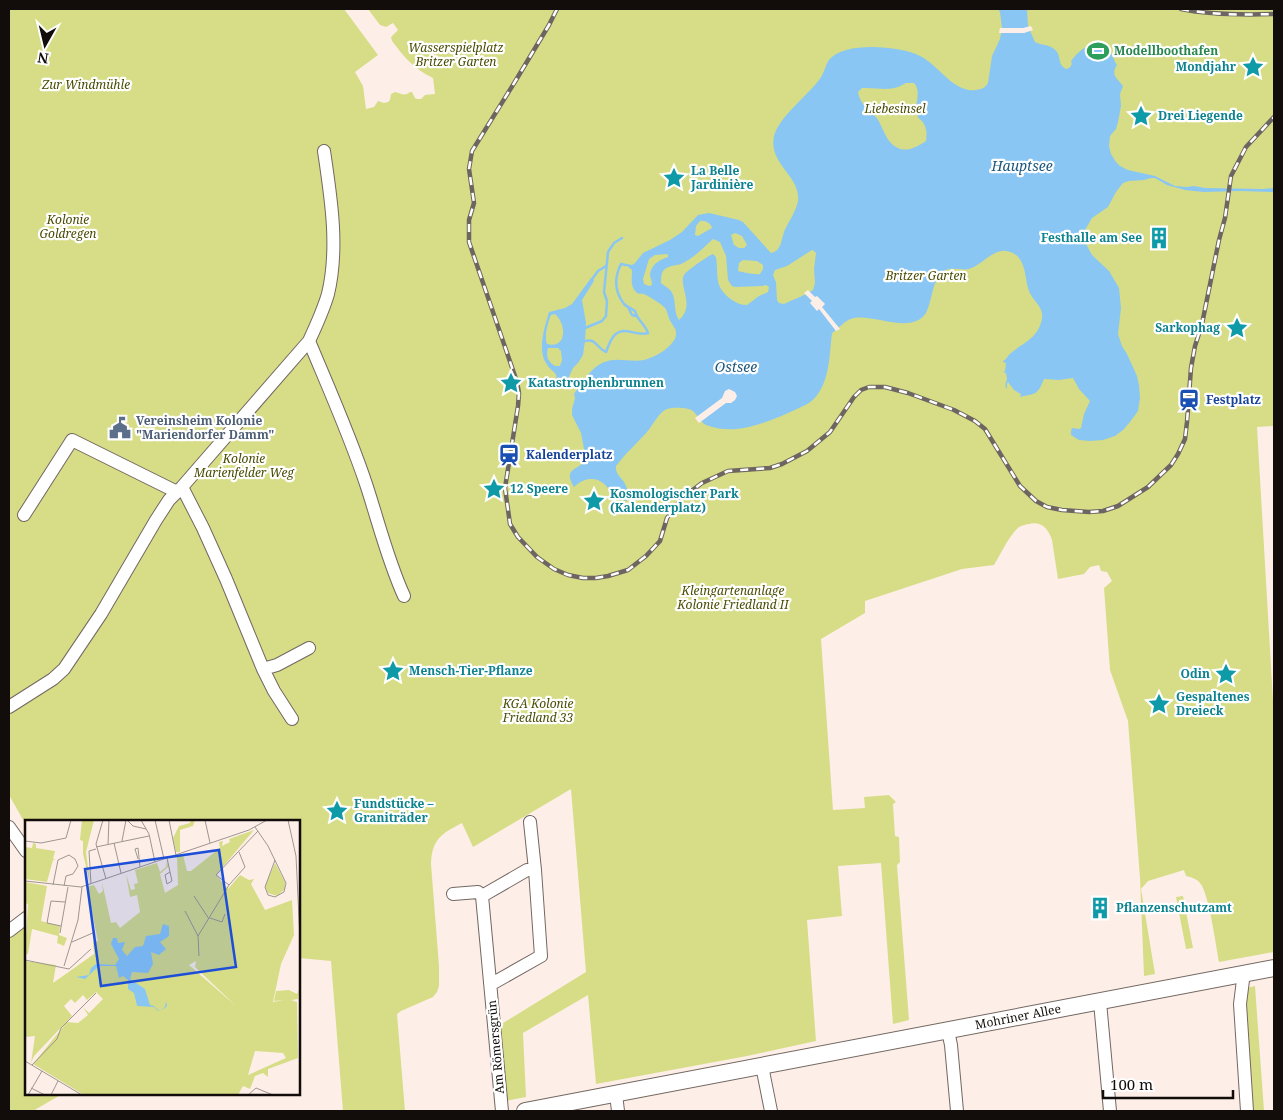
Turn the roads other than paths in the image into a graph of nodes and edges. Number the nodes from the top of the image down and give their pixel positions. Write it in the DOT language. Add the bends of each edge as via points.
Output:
graph roads {
  1 [pos="324,151"];
  2 [pos="309,341"];
  3 [pos="180,489"];
  4 [pos="24,515"];
  5 [pos="404,596"];
  6 [pos="310,648"];
  7 [pos="263,669"];
  8 [pos="9,707"];
  9 [pos="292,719"];
  10 [pos="530,822"];
  11 [pos="9,827"];
  12 [pos="25,850"];
  13 [pos="534,870"];
  14 [pos="453,894"];
  15 [pos="482,896"];
  16 [pos="25,919"];
  17 [pos="9,931"];
  18 [pos="1274,968"];
  19 [pos="1242,974"];
  20 [pos="490,983"];
  21 [pos="1100,1002"];
  22 [pos="948,1031"];
  23 [pos="762,1066"];
  24 [pos="616,1094"];
  25 [pos="502,1111"];
  26 [pos="525,1111"];
  27 [pos="618,1111"];
  28 [pos="770,1111"];
  29 [pos="957,1111"];
  30 [pos="1110,1111"];
  31 [pos="1247,1111"];
  1 -- 2 [label="street" via="334,243 332,270 325,302"];
  2 -- 3 [label="street"];
  2 -- 5 [label="street" via="355,454"];
  3 -- 4 [label="street" via="72,440"];
  3 -- 7 [label="street" via="203,528"];
  3 -- 8 [label="street" via="156,520 101,614 64,669 53,680"];
  6 -- 7 [label="street"];
  7 -- 9 [label="street"];
  10 -- 13 [label="street, Am Römersgrün"];
  11 -- 12 [label="street"];
  13 -- 15 [label="street" via="527,870"];
  13 -- 20 [label="street, Am Römersgrün" via="541,956"];
  14 -- 15 [label="street" via="478,892"];
  15 -- 20 [label="street, Am Römersgrün"];
  16 -- 17 [label="street"];
  18 -- 19 [label="main road, Mohriner Allee"];
  19 -- 21 [label="main road, Mohriner Allee"];
  19 -- 31 [label="street" via="1240,1000"];
  20 -- 25 [label="street, Am Römersgrün"];
  21 -- 22 [label="main road, Mohriner Allee"];
  21 -- 30 [label="street"];
  22 -- 23 [label="main road, Mohriner Allee"];
  22 -- 29 [label="street"];
  23 -- 24 [label="main road, Mohriner Allee"];
  23 -- 28 [label="street"];
  24 -- 26 [label="main road, Mohriner Allee"];
  24 -- 27 [label="street"];
}
